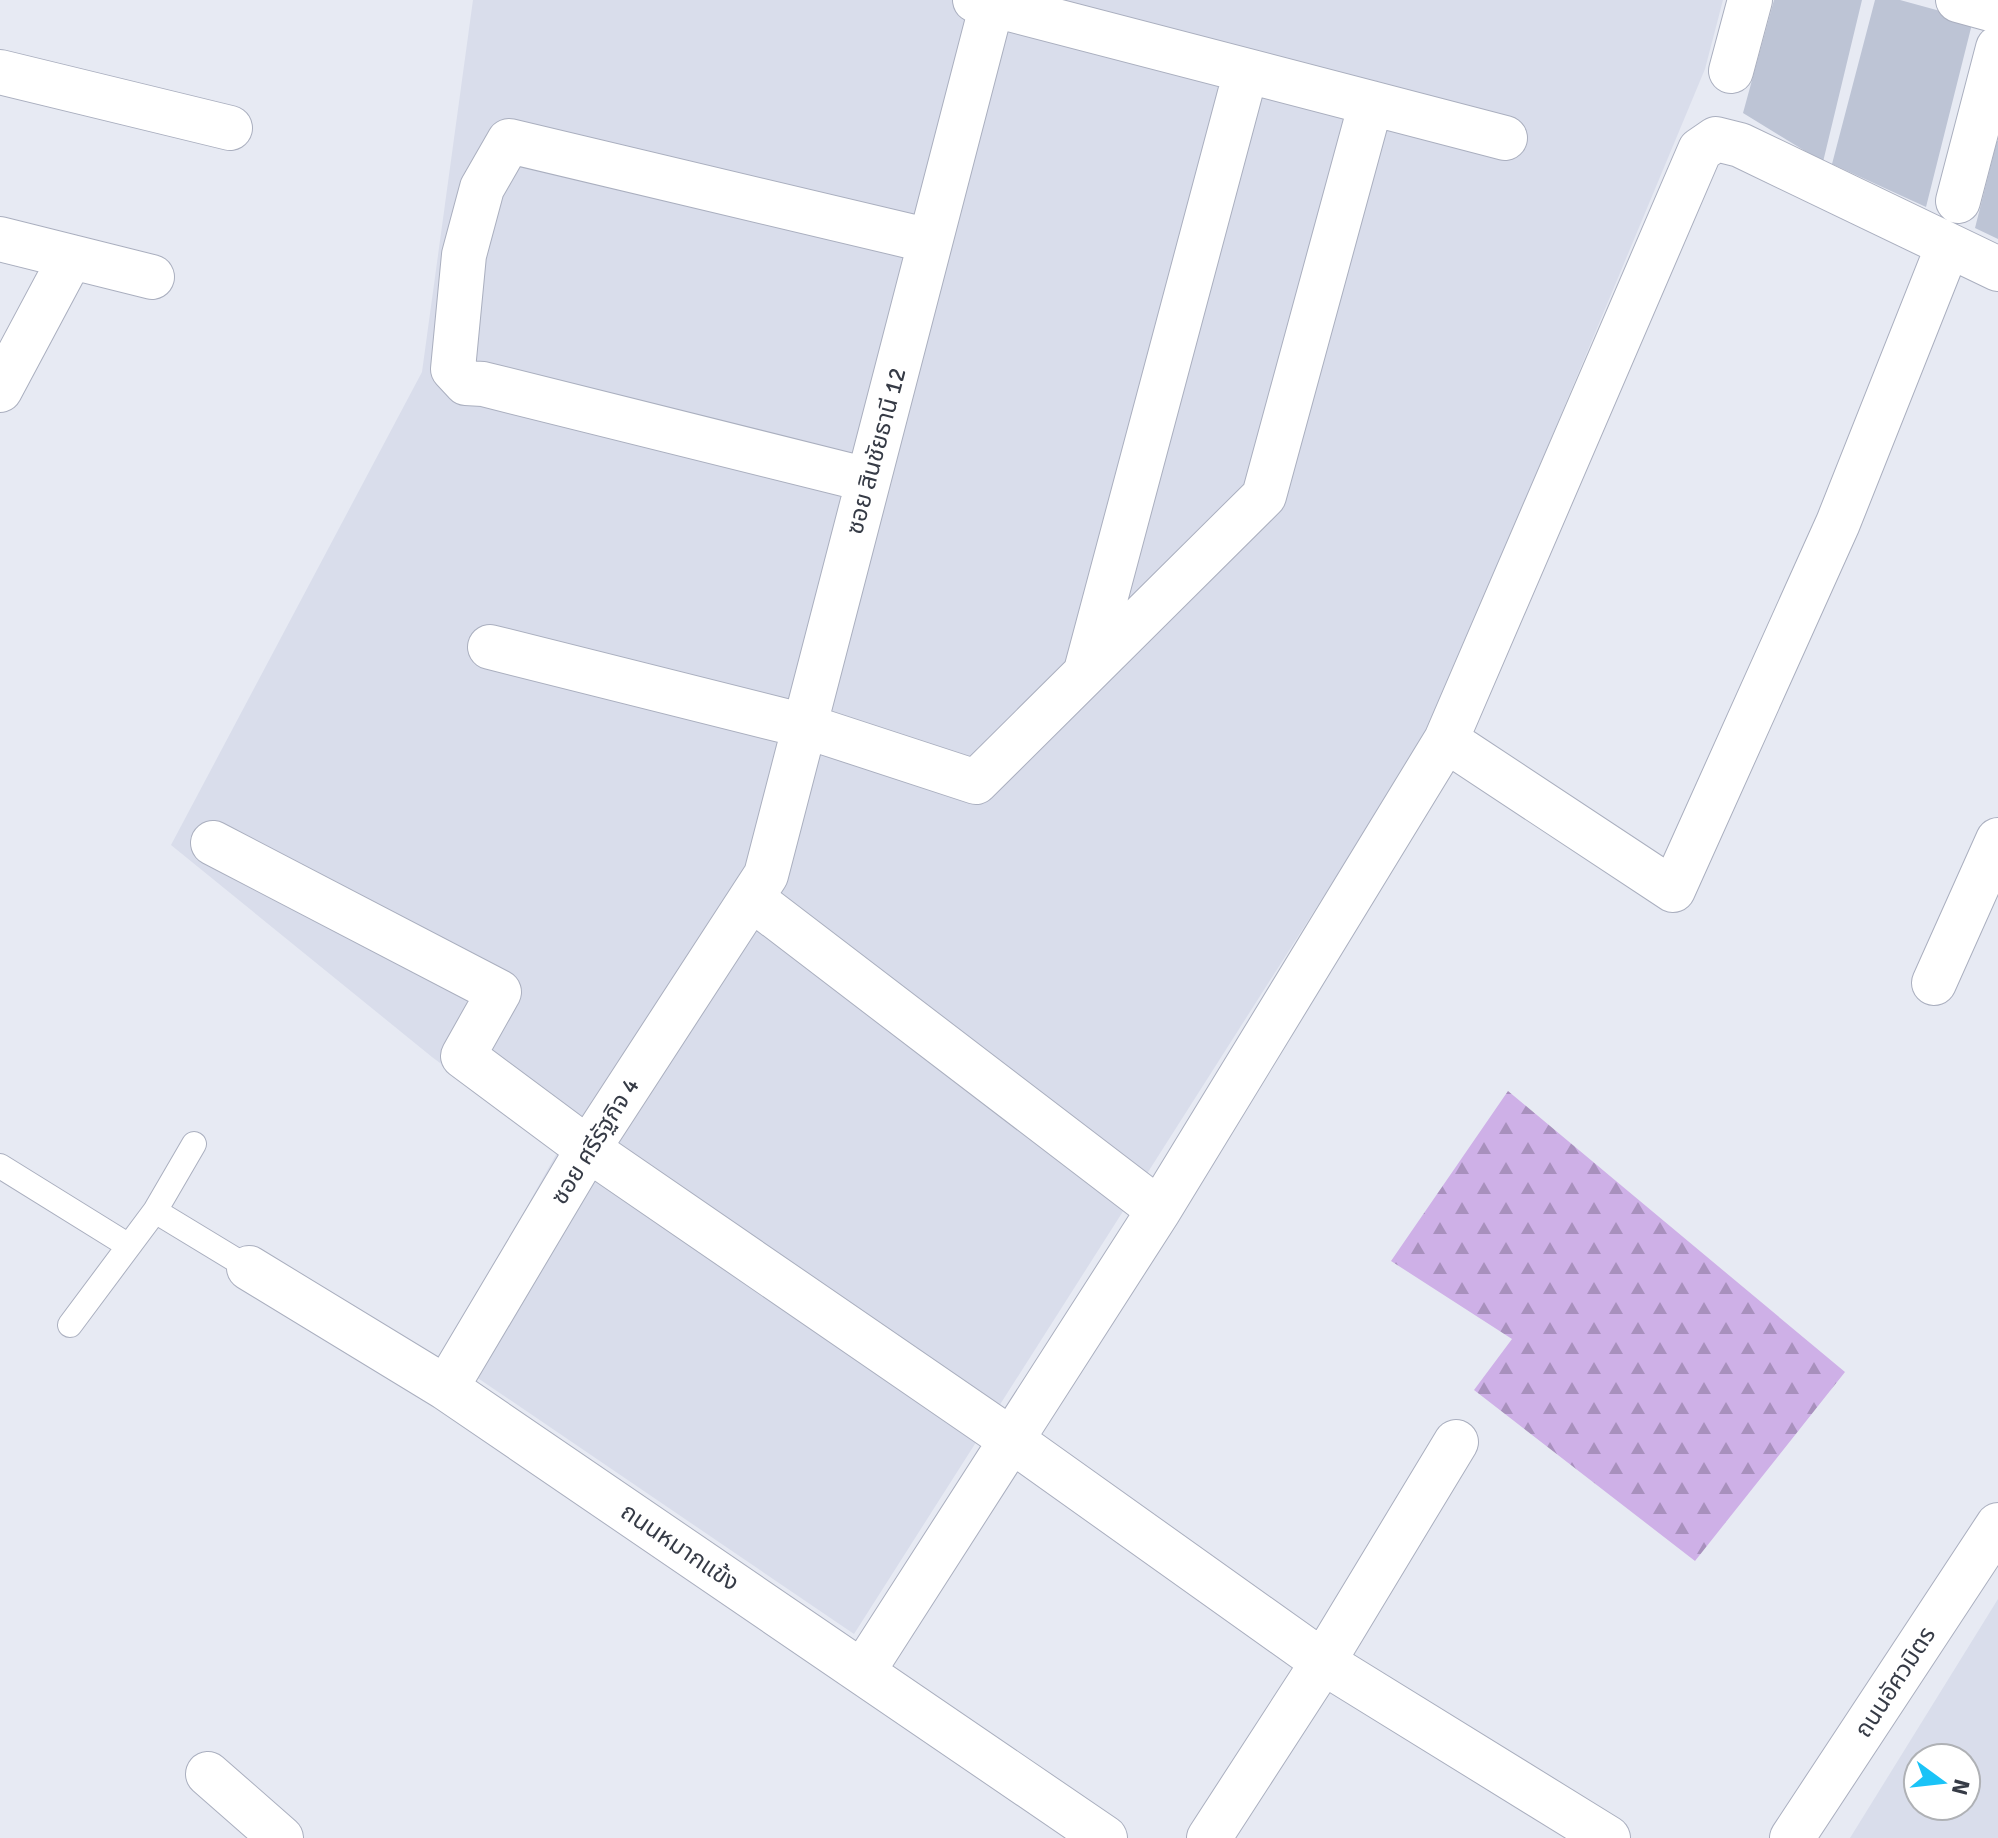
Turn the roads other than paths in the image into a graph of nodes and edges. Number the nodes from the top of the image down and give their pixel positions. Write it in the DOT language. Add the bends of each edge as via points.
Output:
graph roads {
  1 [pos="1750,0"];
  2 [pos="1958,0"];
  3 [pos="987,1"];
  4 [pos="1998,11"];
  5 [pos="1998,48"];
  6 [pos="1246,71"];
  7 [pos="1731,71"];
  8 [pos="0,72"];
  9 [pos="1371,103"];
  10 [pos="230,128"];
  11 [pos="1505,138"];
  12 [pos="1958,201"];
  13 [pos="0,239"];
  14 [pos="930,241"];
  15 [pos="1948,246"];
  16 [pos="71,257"];
  17 [pos="1998,269"];
  18 [pos="152,277"];
  19 [pos="0,390"];
  20 [pos="868,480"];
  21 [pos="490,647"];
  22 [pos="1086,672"];
  23 [pos="805,726"];
  24 [pos="1446,740"];
  25 [pos="1998,840"];
  26 [pos="213,843"];
  27 [pos="751,898"];
  28 [pos="1934,983"];
  29 [pos="194,1144"];
  30 [pos="588,1149"];
  31 [pos="0,1166"];
  32 [pos="1159,1210"];
  33 [pos="155,1211"];
  34 [pos="129,1246"];
  35 [pos="249,1268"];
  36 [pos="70,1325"];
  37 [pos="446,1388"];
  38 [pos="1010,1439"];
  39 [pos="1456,1442"];
  40 [pos="1998,1525"];
  41 [pos="1323,1662"];
  42 [pos="863,1671"];
  43 [pos="208,1774"];
  44 [pos="281,1838"];
  45 [pos="1105,1838"];
  46 [pos="1209,1838"];
  47 [pos="1608,1838"];
  48 [pos="1792,1838"];
  1 -- 7 [label="street"];
  2 -- 4 [label="street"];
  3 -- 6 [label="street"];
  3 -- 14 [label="street, ซอย สินชัยธานี 12"];
  5 -- 12 [label="street"];
  6 -- 9 [label="street"];
  6 -- 22 [label="street"];
  8 -- 10 [label="street"];
  9 -- 11 [label="street"];
  9 -- 22 [label="street" via="1264,496"];
  13 -- 16 [label="street"];
  14 -- 20 [label="street, ซอย สินชัยธานี 12"];
  14 -- 20 [label="street" via="509,141 482,188 464,255 453,369 466,383"];
  15 -- 17 [label="street"];
  15 -- 24 [label="street" via="1740,145 1716,139 1700,150"];
  15 -- 24 [label="street" via="1838,523 1673,890"];
  16 -- 18 [label="street"];
  16 -- 19 [label="street"];
  20 -- 23 [label="street, ซอย สินชัยธานี 12"];
  21 -- 23 [label="street"];
  22 -- 23 [label="street" via="976,782"];
  23 -- 27 [label="street, ซอย สินชัยธานี 12" via="766,875"];
  24 -- 32 [label="street"];
  25 -- 28 [label="street"];
  26 -- 30 [label="street" via="499,992 463,1056"];
  27 -- 30 [label="street, ซอย ศรีรัฐกิจ 4"];
  27 -- 32 [label="street"];
  29 -- 33 [label="lane"];
  30 -- 37 [label="street, ซอย ศรีรัฐกิจ 4"];
  30 -- 38 [label="street"];
  31 -- 34 [label="lane"];
  32 -- 38 [label="street"];
  33 -- 34 [label="lane"];
  33 -- 35 [label="lane"];
  34 -- 36 [label="lane"];
  35 -- 37 [label="street, ถนนหมากแข้ง"];
  37 -- 42 [label="street, ถนนหมากแข้ง"];
  38 -- 41 [label="street"];
  38 -- 42 [label="street"];
  39 -- 41 [label="street"];
  40 -- 48 [label="street, ถนนอัศวมิตร"];
  41 -- 46 [label="street"];
  41 -- 47 [label="street"];
  42 -- 45 [label="street, ถนนหมากแข้ง"];
  43 -- 44 [label="street"];
}
